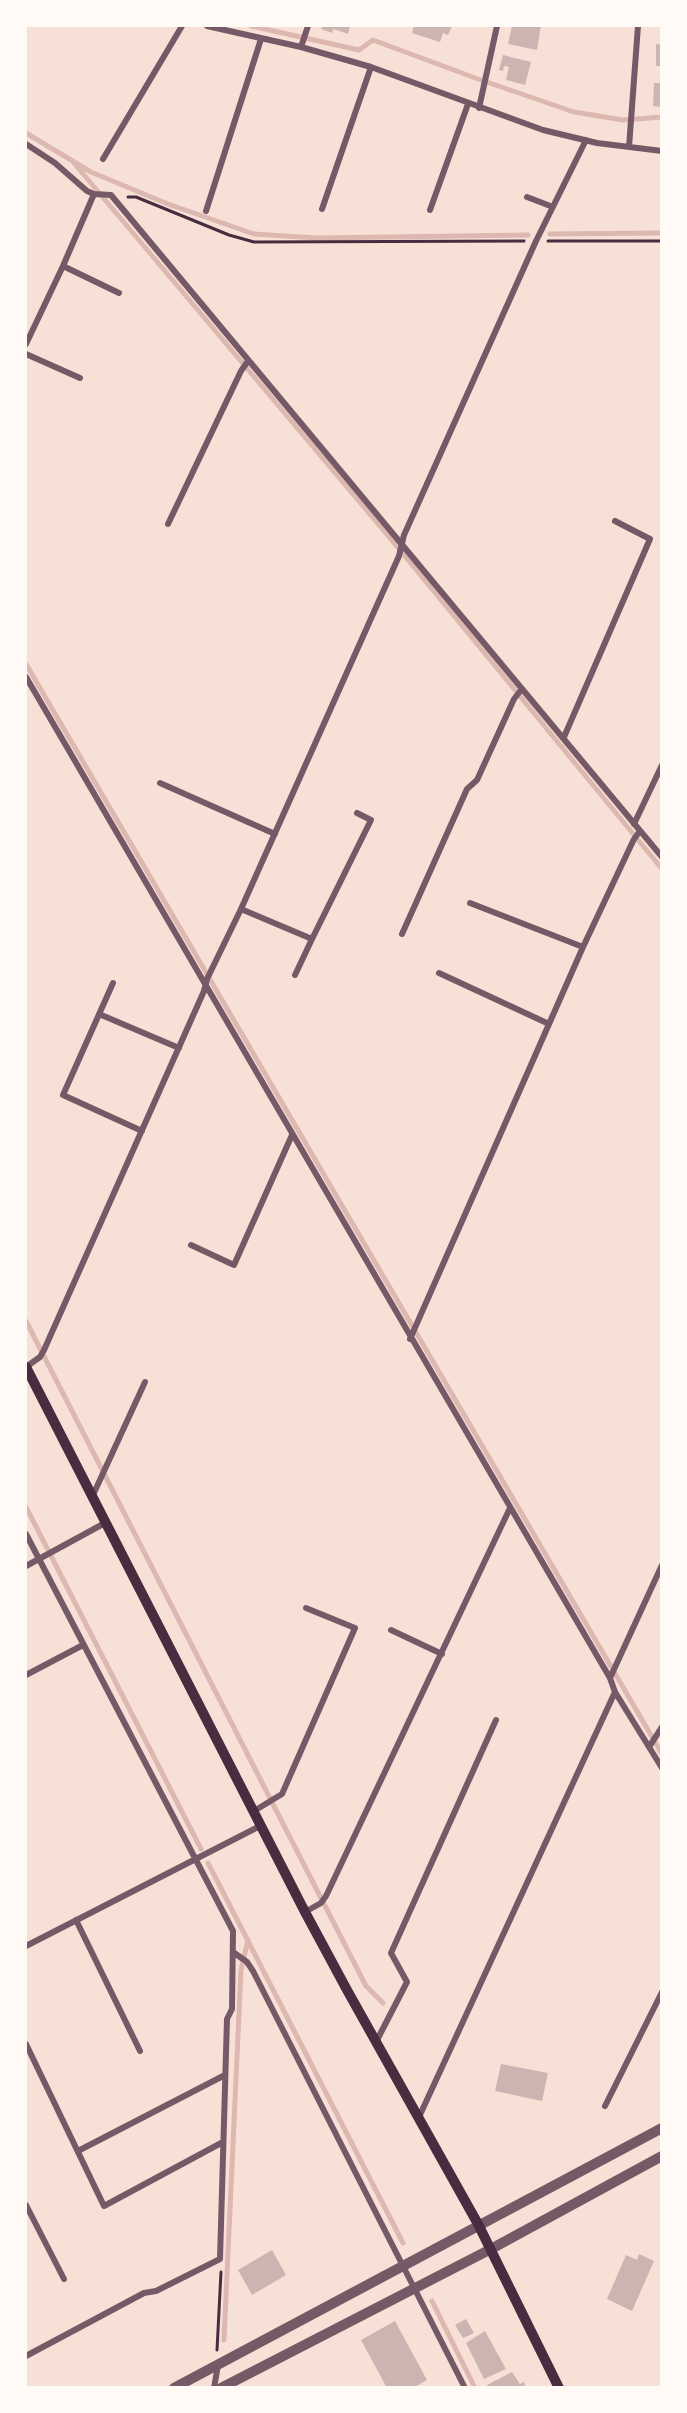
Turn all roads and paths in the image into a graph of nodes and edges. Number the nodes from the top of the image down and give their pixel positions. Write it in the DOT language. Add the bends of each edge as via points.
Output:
graph roads {
  1 [pos="182,26"];
  2 [pos="207,26"];
  3 [pos="308,26"];
  4 [pos="497,26"];
  5 [pos="638,26"];
  6 [pos="261,39"];
  7 [pos="303,40"];
  8 [pos="371,67"];
  9 [pos="468,104"];
  10 [pos="479,108"];
  11 [pos="586,140"];
  12 [pos="26,144"];
  13 [pos="629,147"];
  14 [pos="662,151"];
  15 [pos="103,159"];
  16 [pos="98,194"];
  17 [pos="111,195"];
  18 [pos="527,196"];
  19 [pos="553,207"];
  20 [pos="322,209"];
  21 [pos="430,210"];
  22 [pos="206,212"];
  23 [pos="536,241"];
  24 [pos="662,241"];
  25 [pos="63,267"];
  26 [pos="119,293"];
  27 [pos="26,344"];
  28 [pos="26,354"];
  29 [pos="247,362"];
  30 [pos="80,378"];
  31 [pos="615,521"];
  32 [pos="168,524"];
  33 [pos="401,545"];
  34 [pos="26,677"];
  35 [pos="520,691"];
  36 [pos="564,737"];
  37 [pos="662,765"];
  38 [pos="160,783"];
  39 [pos="357,813"];
  40 [pos="634,824"];
  41 [pos="275,834"];
  42 [pos="637,834"];
  43 [pos="662,857"];
  44 [pos="470,903"];
  45 [pos="241,909"];
  46 [pos="402,934"];
  47 [pos="312,939"];
  48 [pos="583,947"];
  49 [pos="439,973"];
  50 [pos="295,975"];
  51 [pos="207,980"];
  52 [pos="113,983"];
  53 [pos="99,1014"];
  54 [pos="549,1024"];
  55 [pos="179,1048"];
  56 [pos="142,1131"];
  57 [pos="292,1135"];
  58 [pos="191,1245"];
  59 [pos="412,1336"];
  60 [pos="26,1367"];
  61 [pos="145,1382"];
  62 [pos="92,1497"];
  63 [pos="510,1508"];
  64 [pos="105,1523"];
  65 [pos="26,1534"];
  66 [pos="41,1558"];
  67 [pos="26,1566"];
  68 [pos="661,1568"];
  69 [pos="306,1608"];
  70 [pos="391,1630"];
  71 [pos="83,1645"];
  72 [pos="442,1654"];
  73 [pos="26,1675"];
  74 [pos="611,1676"];
  75 [pos="615,1692"];
  76 [pos="496,1720"];
  77 [pos="662,1727"];
  78 [pos="651,1745"];
  79 [pos="662,1767"];
  80 [pos="254,1810"];
  81 [pos="262,1825"];
  82 [pos="196,1858"];
  83 [pos="305,1911"];
  84 [pos="76,1920"];
  85 [pos="26,1946"];
  86 [pos="236,1953"];
  87 [pos="662,1992"];
  88 [pos="376,2042"];
  89 [pos="26,2044"];
  90 [pos="140,2051"];
  91 [pos="225,2075"];
  92 [pos="605,2106"];
  93 [pos="419,2118"];
  94 [pos="662,2128"];
  95 [pos="223,2142"];
  96 [pos="78,2151"];
  97 [pos="662,2156"];
  98 [pos="26,2205"];
  99 [pos="478,2224"];
  100 [pos="491,2249"];
  101 [pos="220,2259"];
  102 [pos="403,2265"];
  103 [pos="64,2279"];
  104 [pos="415,2287"];
  105 [pos="217,2351"];
  106 [pos="26,2356"];
  107 [pos="218,2364"];
  108 [pos="174,2388"];
  109 [pos="214,2388"];
  110 [pos="221,2388"];
  111 [pos="465,2388"];
  112 [pos="559,2388"];
  1 -- 15 [label="street"];
  2 -- 6 [label="street"];
  3 -- 7 [label="street"];
  4 -- 10 [label="street"];
  5 -- 13 [label="street"];
  6 -- 7 [label="street"];
  6 -- 22 [label="street"];
  7 -- 8 [label="street"];
  8 -- 9 [label="street"];
  8 -- 20 [label="street"];
  9 -- 10 [label="street"];
  9 -- 21 [label="street"];
  10 -- 11 [label="street"];
  11 -- 13 [label="street"];
  11 -- 19 [label="street"];
  12 -- 16 [label="street"];
  13 -- 14 [label="street"];
  16 -- 17 [label="street"];
  16 -- 25 [label="street"];
  17 -- 23 [label="path" via="136,197 254,242"];
  17 -- 29 [label="street"];
  18 -- 19 [label="street"];
  19 -- 23 [label="street"];
  23 -- 24 [label="path"];
  23 -- 33 [label="street"];
  25 -- 26 [label="street"];
  25 -- 27 [label="street"];
  28 -- 30 [label="street"];
  29 -- 32 [label="street"];
  29 -- 33 [label="street"];
  31 -- 36 [label="street" via="650,539"];
  33 -- 35 [label="street"];
  33 -- 41 [label="street"];
  34 -- 51 [label="street"];
  35 -- 36 [label="street"];
  35 -- 46 [label="street" via="477,780 467,789"];
  36 -- 40 [label="street"];
  37 -- 40 [label="street"];
  38 -- 41 [label="street"];
  39 -- 47 [label="street" via="371,820"];
  40 -- 42 [label="street"];
  41 -- 45 [label="street"];
  42 -- 43 [label="street"];
  42 -- 48 [label="street"];
  44 -- 48 [label="street"];
  45 -- 47 [label="street"];
  45 -- 51 [label="street"];
  47 -- 50 [label="street"];
  48 -- 54 [label="street"];
  49 -- 54 [label="street"];
  51 -- 55 [label="street"];
  51 -- 57 [label="street"];
  52 -- 53 [label="street"];
  53 -- 55 [label="street"];
  53 -- 56 [label="street" via="63,1095"];
  54 -- 59 [label="street"];
  55 -- 56 [label="street"];
  56 -- 60 [label="street" via="44,1350"];
  57 -- 58 [label="street" via="234,1265"];
  57 -- 59 [label="street"];
  59 -- 63 [label="street"];
  60 -- 62 [label="main road"];
  61 -- 62 [label="street"];
  62 -- 64 [label="main road"];
  63 -- 72 [label="street"];
  63 -- 74 [label="street"];
  64 -- 66 [label="street"];
  64 -- 80 [label="main road"];
  65 -- 66 [label="street"];
  66 -- 67 [label="street"];
  66 -- 71 [label="street"];
  68 -- 74 [label="street"];
  69 -- 80 [label="street" via="355,1628 282,1794"];
  70 -- 72 [label="street"];
  71 -- 73 [label="street"];
  71 -- 82 [label="street"];
  72 -- 83 [label="street" via="326,1896"];
  74 -- 75 [label="street"];
  75 -- 78 [label="street"];
  75 -- 93 [label="street"];
  76 -- 88 [label="street" via="391,1953 407,1982"];
  77 -- 78 [label="street"];
  78 -- 79 [label="street"];
  80 -- 81 [label="main road"];
  81 -- 82 [label="street"];
  81 -- 83 [label="main road"];
  82 -- 84 [label="street"];
  82 -- 86 [label="street" via="233,1931"];
  83 -- 88 [label="main road"];
  84 -- 85 [label="street"];
  84 -- 90 [label="street"];
  86 -- 91 [label="street" via="232,2009 227,2019"];
  86 -- 102 [label="street" via="247,1962"];
  87 -- 92 [label="street"];
  88 -- 93 [label="main road"];
  89 -- 96 [label="street"];
  91 -- 95 [label="street"];
  91 -- 96 [label="street"];
  93 -- 99 [label="main road"];
  94 -- 99 [label="street"];
  95 -- 96 [label="street" via="104,2206"];
  95 -- 101 [label="street"];
  97 -- 100 [label="street"];
  98 -- 103 [label="street"];
  99 -- 100 [label="main road"];
  99 -- 102 [label="street"];
  100 -- 104 [label="street"];
  100 -- 112 [label="main road"];
  101 -- 105 [label="path"];
  101 -- 106 [label="street" via="156,2292 144,2293"];
  102 -- 104 [label="street"];
  102 -- 107 [label="street"];
  104 -- 110 [label="street"];
  104 -- 111 [label="street"];
  107 -- 108 [label="street"];
  107 -- 109 [label="street"];
}
